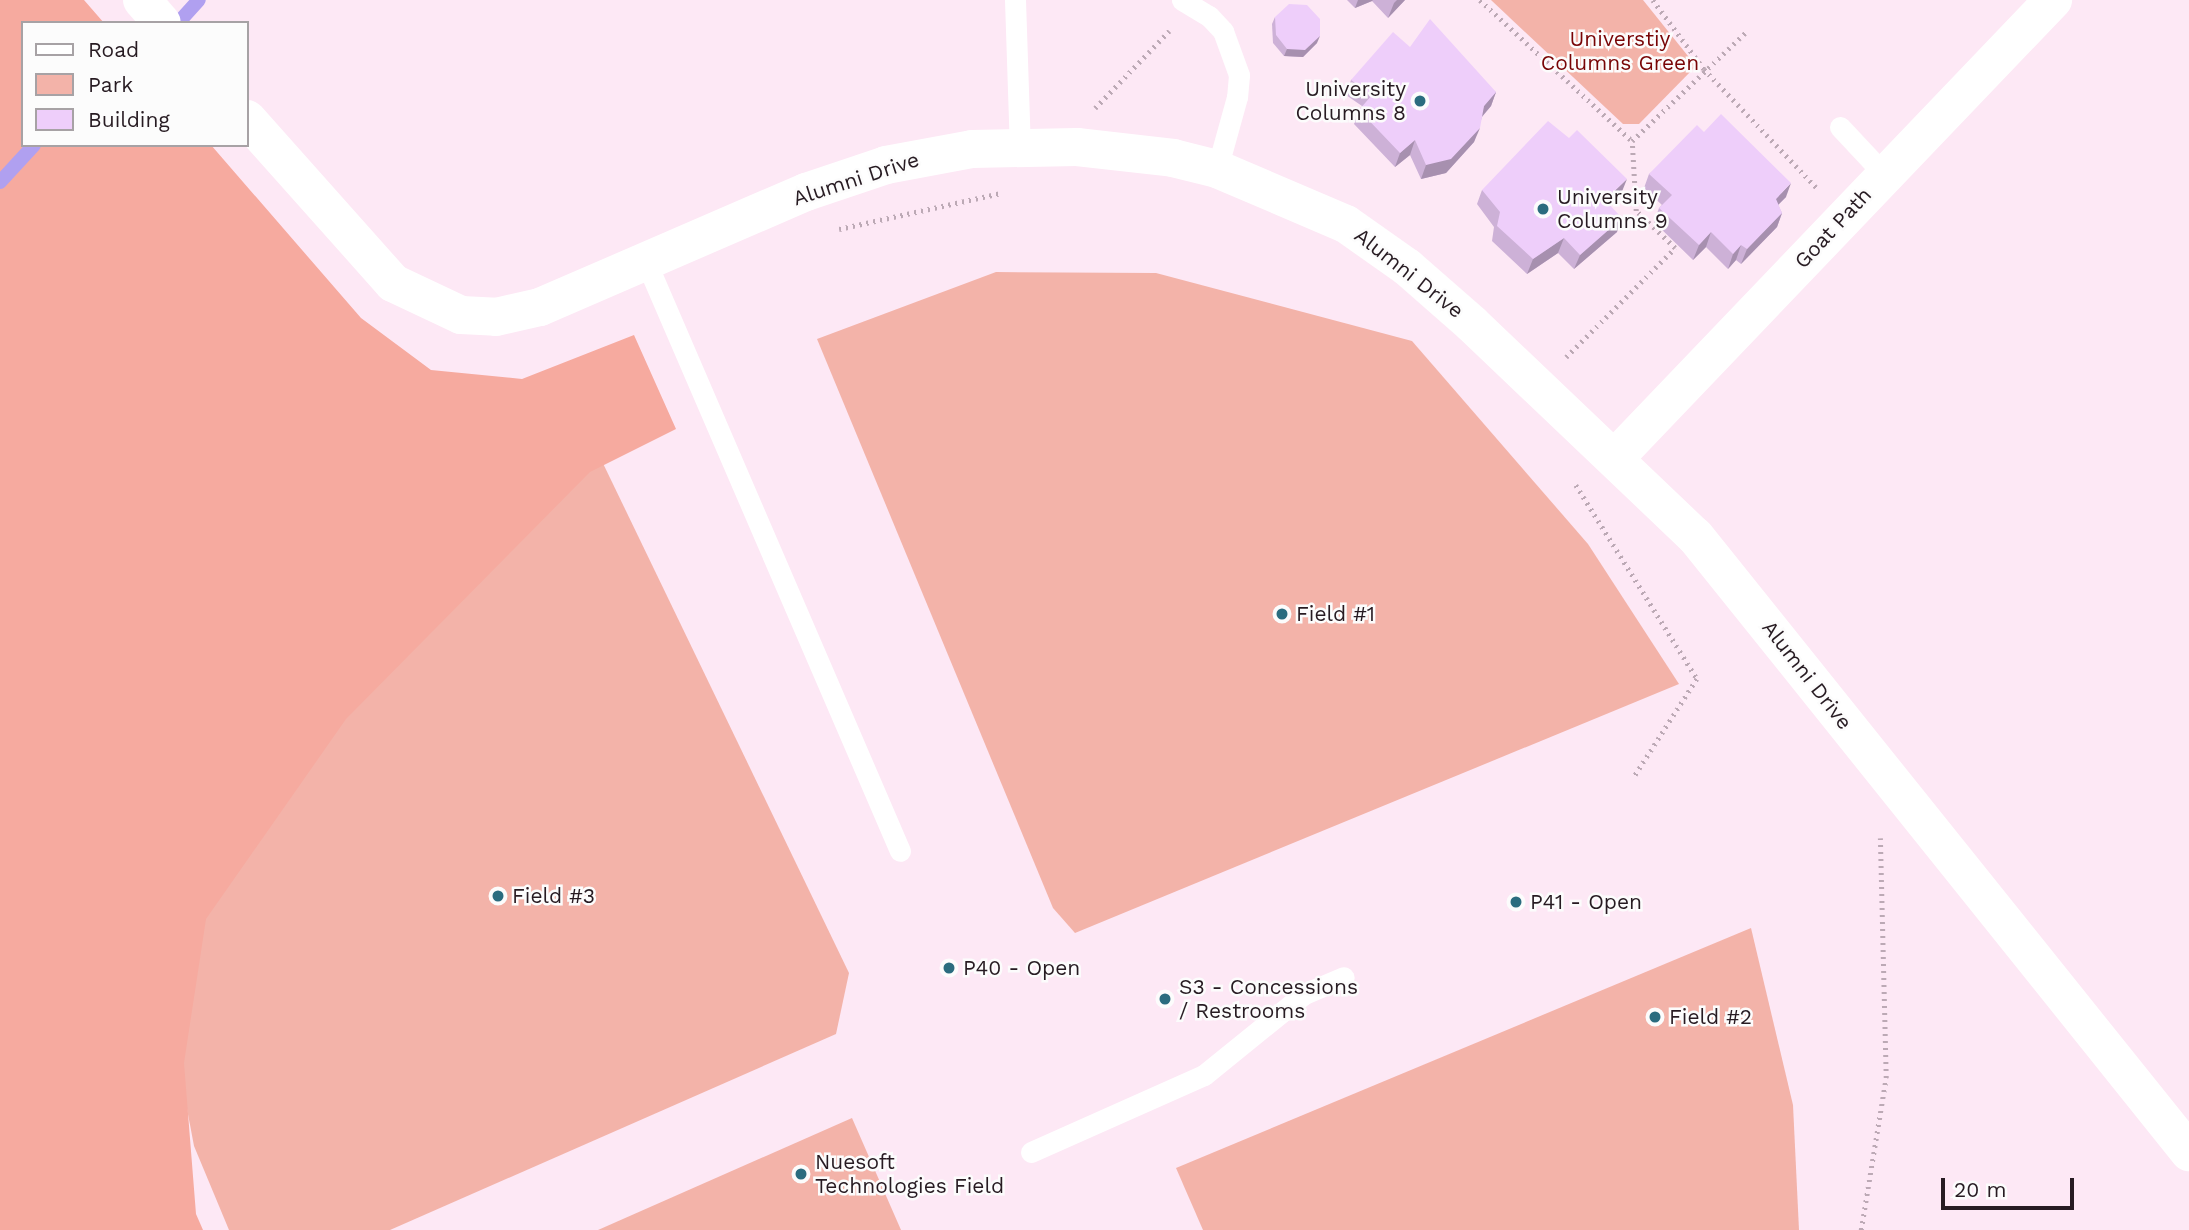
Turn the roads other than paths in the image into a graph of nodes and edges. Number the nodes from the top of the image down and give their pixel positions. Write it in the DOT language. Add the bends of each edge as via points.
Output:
graph roads {
  1 [pos="142,0"];
  2 [pos="1015,0"];
  3 [pos="2053,0"];
  4 [pos="1188,2"];
  5 [pos="160,21"];
  6 [pos="248,120"];
  7 [pos="1840,127"];
  8 [pos="1020,146"];
  9 [pos="1217,169"];
  10 [pos="1884,174"];
  11 [pos="646,264"];
  12 [pos="1615,458"];
  13 [pos="900,851"];
  14 [pos="1344,977"];
  15 [pos="1031,1152"];
  16 [pos="2189,1152"];
  1 -- 5 [label="street"];
  2 -- 8 [label="lane"];
  3 -- 10 [label="street, Goat Path"];
  4 -- 9 [label="lane" via="1223,31 1239,75"];
  6 -- 11 [label="street, Alumni Drive" via="393,283 461,315 496,317 540,307"];
  7 -- 10 [label="lane"];
  8 -- 9 [label="street, Alumni Drive" via="1130,151"];
  8 -- 11 [label="street, Alumni Drive" via="927,156 846,178"];
  9 -- 12 [label="street, Alumni Drive" via="1346,224 1407,267"];
  10 -- 12 [label="street, Goat Path"];
  11 -- 13 [label="lane"];
  12 -- 16 [label="street, Alumni Drive" via="1723,568"];
  14 -- 15 [label="lane" via="1304,994 1204,1075"];
}
